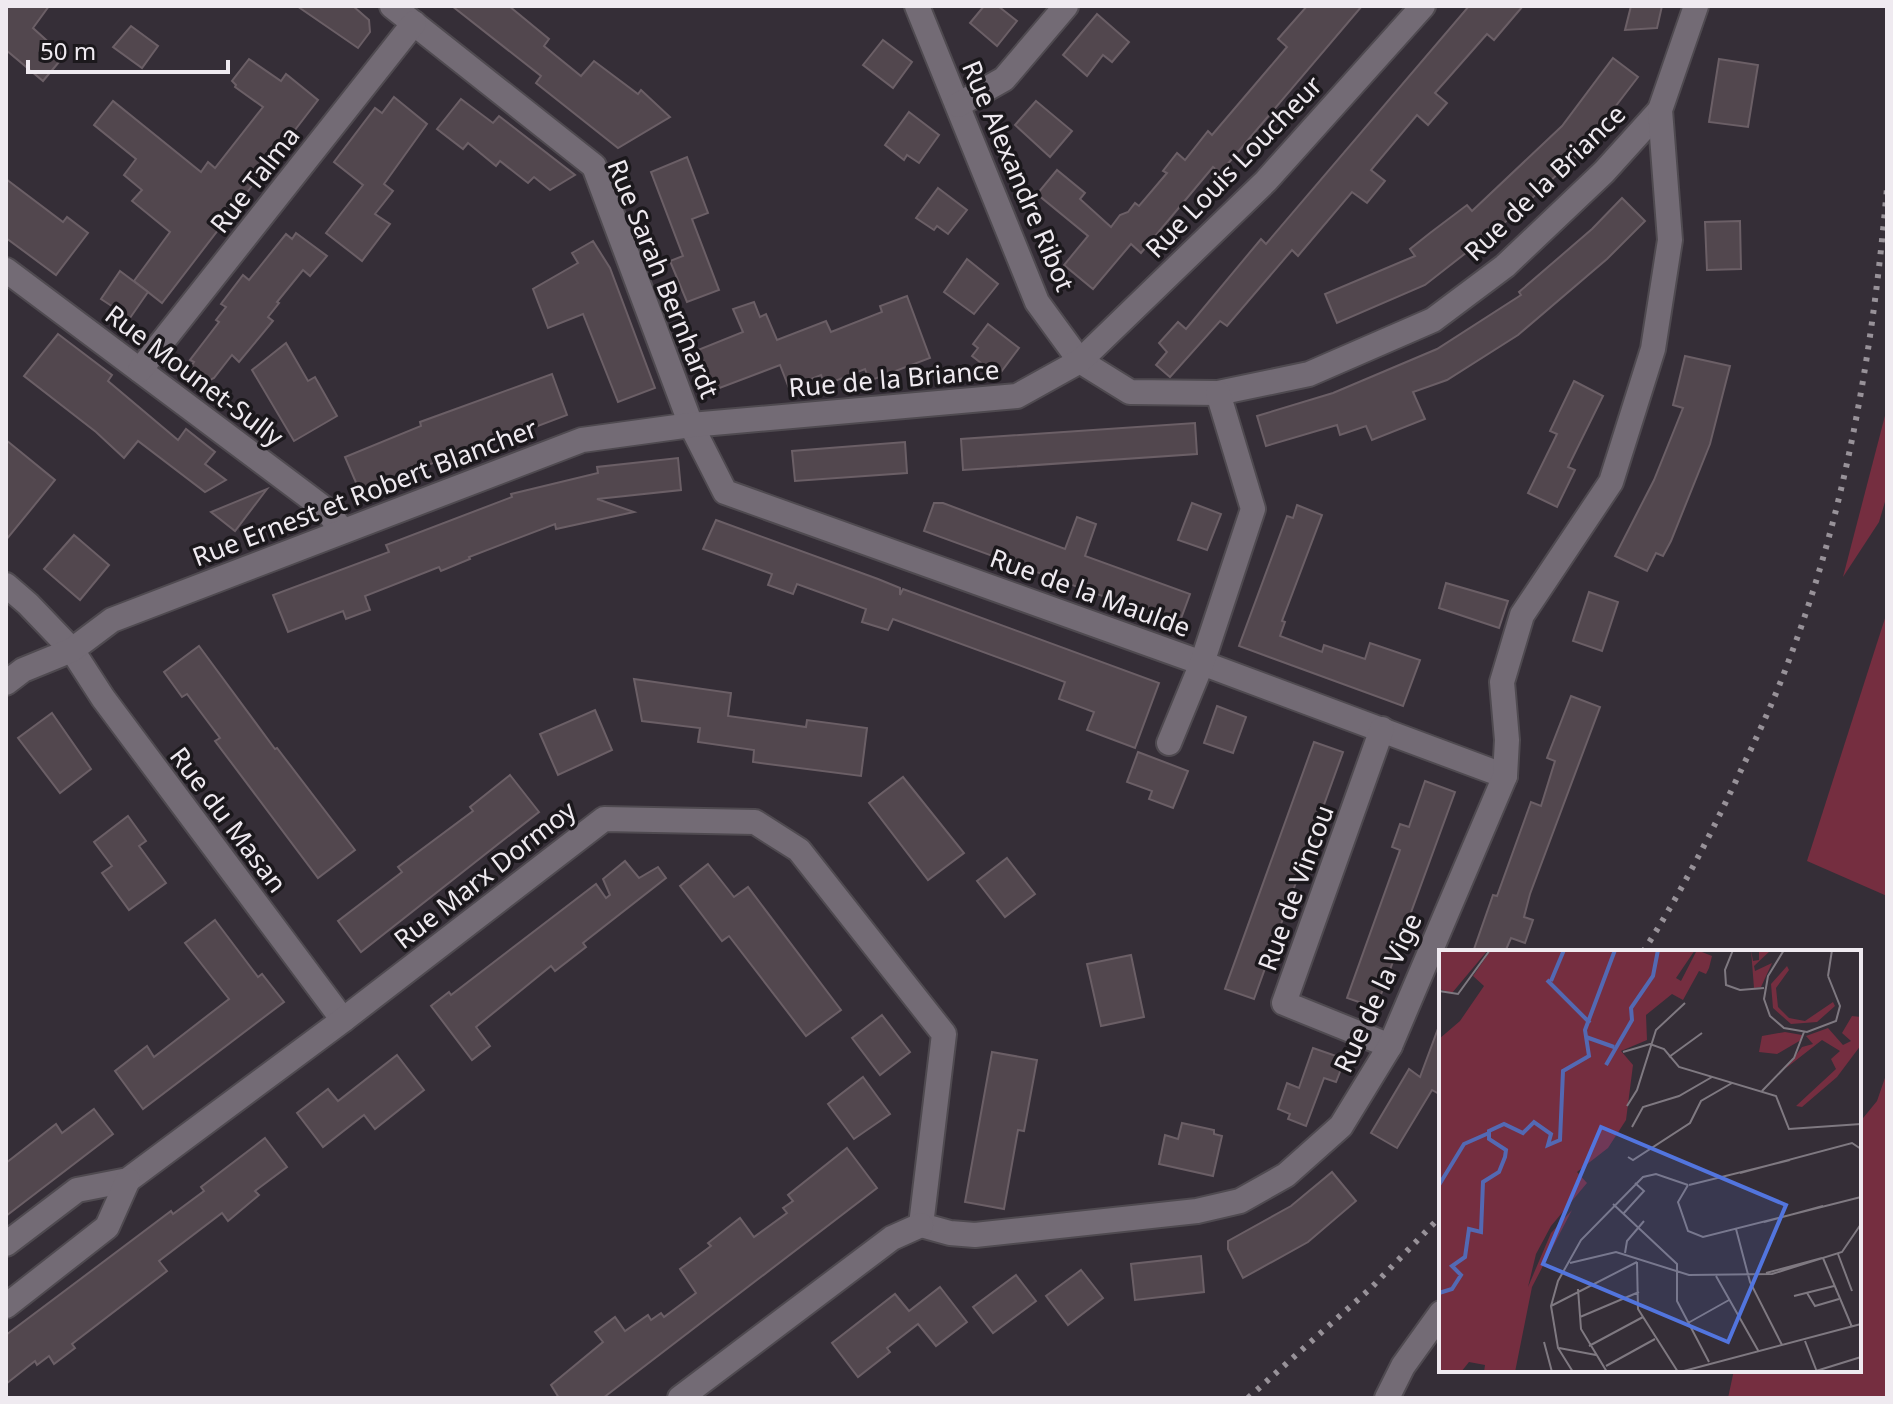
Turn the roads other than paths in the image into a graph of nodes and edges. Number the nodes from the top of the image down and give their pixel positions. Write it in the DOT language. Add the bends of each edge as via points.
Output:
graph roads {
  1 [pos="392,6"];
  2 [pos="917,6"];
  3 [pos="1066,6"];
  4 [pos="1423,6"];
  5 [pos="1696,6"];
  6 [pos="414,23"];
  7 [pos="958,105"];
  8 [pos="1660,110"];
  9 [pos="6,270"];
  10 [pos="1080,361"];
  11 [pos="140,370"];
  12 [pos="1218,393"];
  13 [pos="691,425"];
  14 [pos="343,531"];
  15 [pos="6,585"];
  16 [pos="72,650"];
  17 [pos="1202,663"];
  18 [pos="6,683"];
  19 [pos="1382,729"];
  20 [pos="1169,743"];
  21 [pos="1505,776"];
  22 [pos="343,1020"];
  23 [pos="1390,1046"];
  24 [pos="128,1180"];
  25 [pos="921,1225"];
  26 [pos="6,1244"];
  27 [pos="6,1306"];
  28 [pos="1439,1316"];
  29 [pos="680,1398"];
  30 [pos="1387,1398"];
  1 -- 6 [label="street, Rue Sarah Bernhardt"];
  2 -- 7 [label="street, Rue Alexandre Ribot"];
  3 -- 7 [label="street" via="1004,79"];
  4 -- 10 [label="street, Rue Louis Loucheur" via="1266,181"];
  5 -- 8 [label="street"];
  6 -- 11 [label="street, Rue Talma"];
  6 -- 13 [label="street, Rue Sarah Bernhardt" via="594,166"];
  7 -- 10 [label="street, Rue Alexandre Ribot" via="1037,302"];
  8 -- 12 [label="street, Rue de la Briance" via="1505,266 1433,320 1309,374"];
  8 -- 21 [label="street" via="1670,240 1653,349 1611,482 1522,615 1502,682"];
  9 -- 11 [label="street, Rue Mounet-Sully"];
  10 -- 12 [label="street, Rue de la Briance" via="1130,392"];
  10 -- 13 [label="street, Rue de la Briance" via="1017,396"];
  11 -- 14 [label="street, Rue Mounet-Sully" via="325,509"];
  12 -- 17 [label="street" via="1253,509"];
  13 -- 14 [label="street, Rue Ernest et Robert Blancher" via="582,440"];
  13 -- 17 [label="street, Rue de la Maulde" via="725,492"];
  14 -- 16 [label="street, Rue Ernest et Robert Blancher" via="112,620"];
  15 -- 16 [label="street, Rue du Masan"];
  16 -- 18 [label="street, Rue Ernest et Robert Blancher" via="23,670"];
  16 -- 22 [label="street, Rue du Masan"];
  17 -- 19 [label="street, Rue de la Maulde"];
  17 -- 20 [label="street"];
  19 -- 21 [label="street, Rue de la Maulde"];
  19 -- 23 [label="street, Rue de Vincou" via="1284,1003"];
  21 -- 23 [label="street, Rue de la Vige"];
  22 -- 24 [label="street, Rue Marx Dormoy"];
  22 -- 25 [label="street, Rue Marx Dormoy" via="604,819 755,822 799,850 944,1034"];
  23 -- 25 [label="street, Rue de la Vige" via="1341,1126 1286,1175 1240,1201 1197,1211 975,1235"];
  24 -- 26 [label="street, Rue Marx Dormoy" via="77,1190"];
  24 -- 27 [label="street, Rue Marx Dormoy" via="107,1227"];
  25 -- 29 [label="street" via="892,1238"];
  28 -- 30 [label="street"];
}
